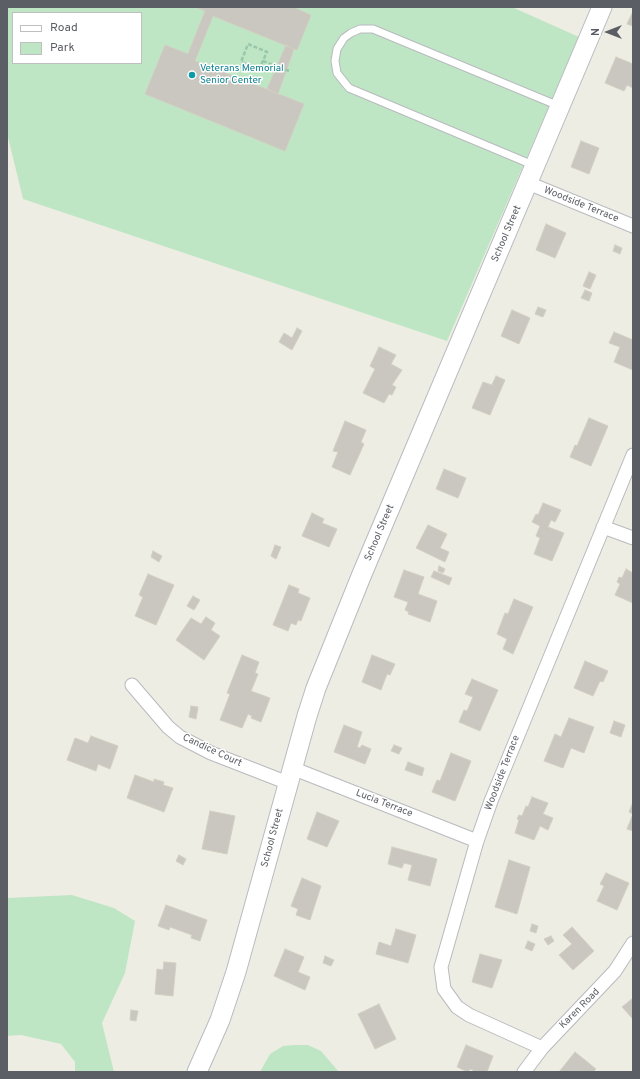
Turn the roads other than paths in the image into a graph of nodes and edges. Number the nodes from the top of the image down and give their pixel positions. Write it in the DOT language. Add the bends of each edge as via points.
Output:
graph roads {
  1 [pos="602,7"];
  2 [pos="561,107"];
  3 [pos="536,166"];
  4 [pos="528,183"];
  5 [pos="633,226"];
  6 [pos="633,455"];
  7 [pos="603,526"];
  8 [pos="633,538"];
  9 [pos="132,685"];
  10 [pos="290,776"];
  11 [pos="477,841"];
  12 [pos="633,943"];
  13 [pos="542,1048"];
  14 [pos="197,1072"];
  15 [pos="524,1072"];
  1 -- 2 [label="street, School Street"];
  2 -- 3 [label="street, School Street"];
  2 -- 3 [label="lane" via="373,30 351,33 337,49 334,61 337,73 349,88"];
  3 -- 4 [label="street, School Street"];
  4 -- 5 [label="street, Woodside Terrace"];
  4 -- 10 [label="street, School Street" via="330,653 307,716"];
  6 -- 7 [label="street, Woodside Terrace"];
  7 -- 8 [label="street"];
  7 -- 11 [label="street, Woodside Terrace" via="507,760"];
  9 -- 10 [label="street, Candice Court" via="168,728 187,741 211,753"];
  10 -- 11 [label="street, Lucia Terrace"];
  10 -- 14 [label="street, School Street" via="229,994"];
  11 -- 13 [label="street, Woodside Terrace" via="443,960 441,974 444,989 451,1002 462,1011"];
  12 -- 13 [label="street, Karen Road" via="608,980"];
  13 -- 15 [label="street, Karen Road"];
}
